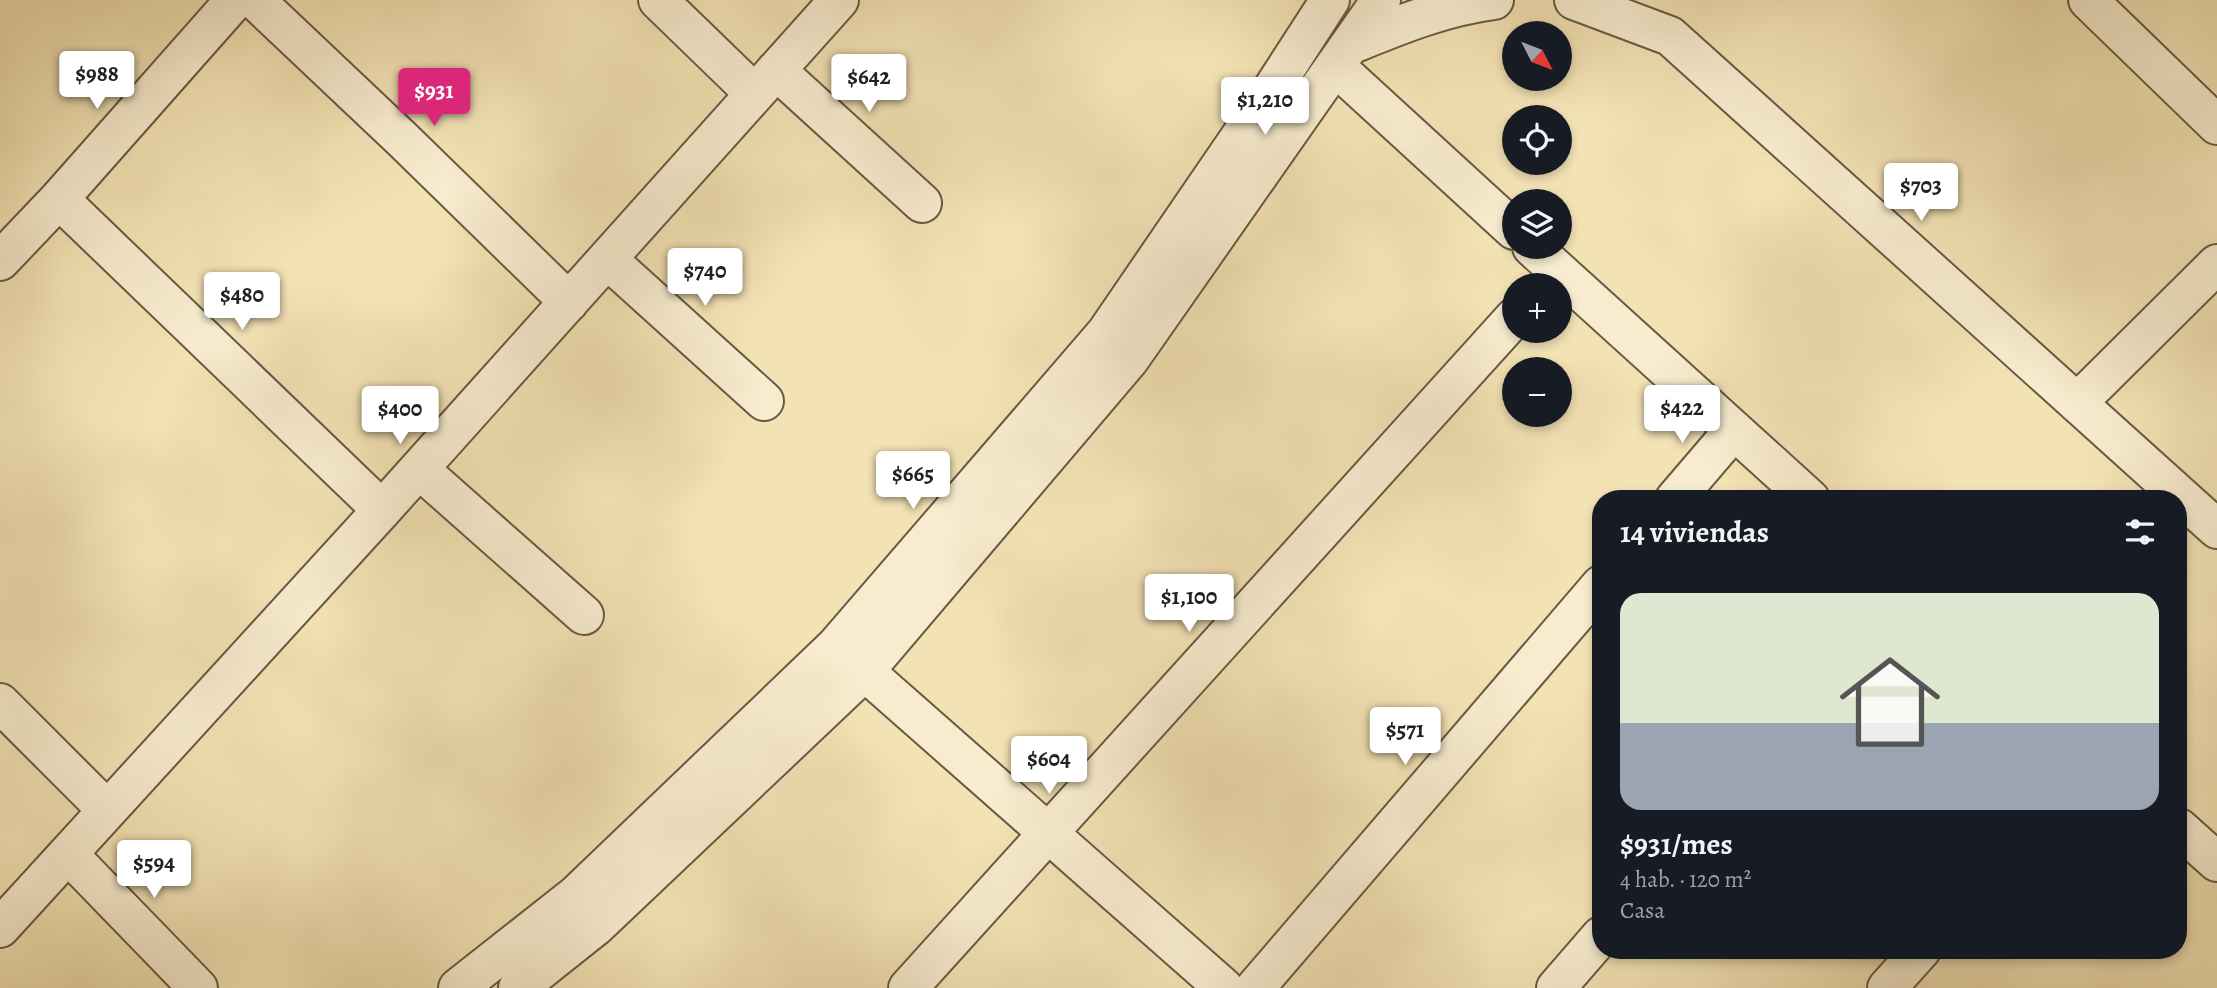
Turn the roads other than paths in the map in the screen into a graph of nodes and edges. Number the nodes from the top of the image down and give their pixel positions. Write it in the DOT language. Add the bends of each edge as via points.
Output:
graph roads {
  1 [pos="235,0"];
  2 [pos="255,0"];
  3 [pos="658,0"];
  4 [pos="839,0"];
  5 [pos="1292,0"];
  6 [pos="1330,0"];
  7 [pos="1381,0"];
  8 [pos="1494,0"];
  9 [pos="1574,0"];
  10 [pos="2088,0"];
  11 [pos="1300,46"];
  12 [pos="1343,55"];
  13 [pos="765,82"];
  14 [pos="1280,111"];
  15 [pos="2217,125"];
  16 [pos="59,199"];
  17 [pos="922,203"];
  18 [pos="1502,218"];
  19 [pos="607,260"];
  20 [pos="0,261"];
  21 [pos="2217,264"];
  22 [pos="1544,267"];
  23 [pos="569,302"];
  24 [pos="1502,331"];
  25 [pos="764,401"];
  26 [pos="2077,403"];
  27 [pos="1734,430"];
  28 [pos="419,468"];
  29 [pos="1683,490"];
  30 [pos="1800,490"];
  31 [pos="2174,490"];
  32 [pos="2187,502"];
  33 [pos="382,510"];
  34 [pos="2217,529"];
  35 [pos="1592,595"];
  36 [pos="584,615"];
  37 [pos="836,646"];
  38 [pos="864,672"];
  39 [pos="0,703"];
  40 [pos="107,810"];
  41 [pos="1048,834"];
  42 [pos="2187,835"];
  43 [pos="68,854"];
  44 [pos="2217,862"];
  45 [pos="0,928"];
  46 [pos="1592,946"];
  47 [pos="1913,959"];
  48 [pos="198,988"];
  49 [pos="458,988"];
  50 [pos="518,988"];
  51 [pos="908,988"];
  52 [pos="1224,988"];
  53 [pos="1255,988"];
  54 [pos="1556,988"];
  55 [pos="1887,988"];
  1 -- 16 [label="street"];
  2 -- 23 [label="street"];
  3 -- 13 [label="street"];
  4 -- 13 [label="street"];
  5 -- 11 [label="street"];
  6 -- 11 [label="street"];
  7 -- 12 [label="street"];
  8 -- 12 [label="street" via="1434,13"];
  9 -- 26 [label="street" via="1670,36"];
  10 -- 15 [label="street"];
  11 -- 14 [label="street"];
  12 -- 14 [label="street"];
  12 -- 18 [label="street"];
  13 -- 17 [label="street"];
  13 -- 19 [label="street"];
  14 -- 37 [label="street" via="1106,333"];
  14 -- 38 [label="street" via="1129,360"];
  16 -- 20 [label="street"];
  16 -- 33 [label="street"];
  19 -- 23 [label="street"];
  19 -- 25 [label="street"];
  21 -- 26 [label="street"];
  22 -- 27 [label="street"];
  23 -- 28 [label="street"];
  24 -- 41 [label="street"];
  26 -- 31 [label="street"];
  27 -- 29 [label="street"];
  27 -- 30 [label="street"];
  28 -- 33 [label="street"];
  28 -- 36 [label="street"];
  32 -- 34 [label="street"];
  33 -- 40 [label="street"];
  35 -- 53 [label="street"];
  37 -- 38 [label="street"];
  37 -- 49 [label="street" via="576,895"];
  38 -- 41 [label="street"];
  38 -- 50 [label="street" via="596,926"];
  39 -- 40 [label="street"];
  40 -- 43 [label="street"];
  41 -- 51 [label="street"];
  41 -- 52 [label="street"];
  42 -- 44 [label="street"];
  43 -- 45 [label="street"];
  43 -- 48 [label="street"];
  46 -- 54 [label="street"];
  47 -- 55 [label="street"];
}
